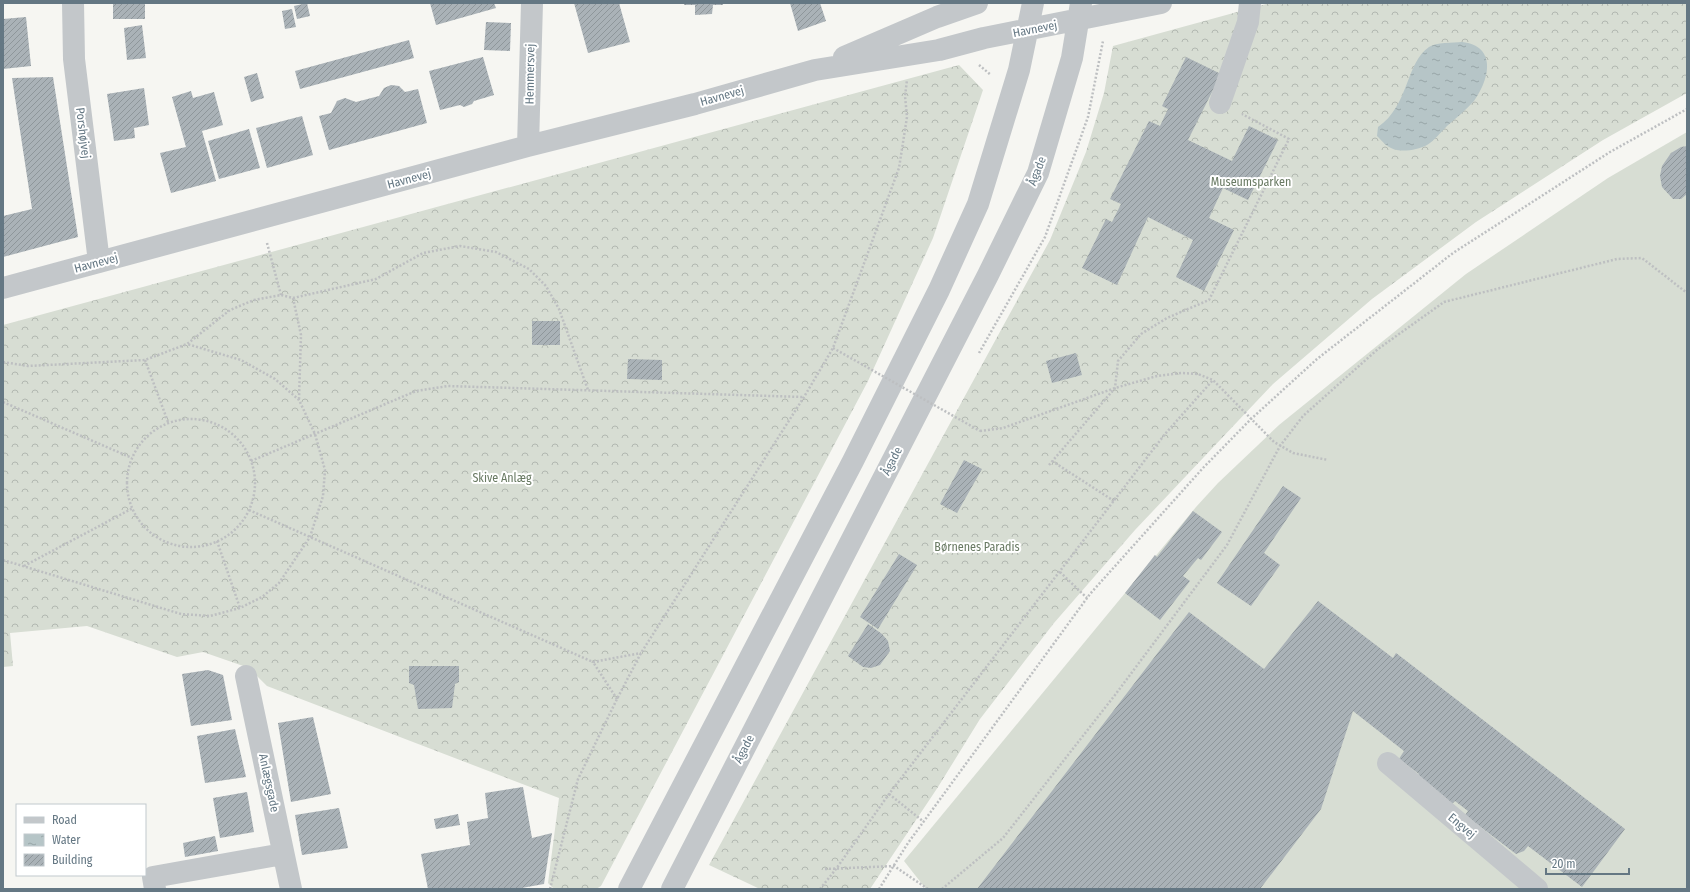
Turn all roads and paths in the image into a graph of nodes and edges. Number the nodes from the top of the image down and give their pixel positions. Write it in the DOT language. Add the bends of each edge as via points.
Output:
graph roads {
  1 [pos="73,3"];
  2 [pos="532,3"];
  3 [pos="977,3"];
  4 [pos="1033,3"];
  5 [pos="1161,3"];
  6 [pos="1250,3"];
  7 [pos="1080,11"];
  8 [pos="1028,30"];
  9 [pos="977,63"];
  10 [pos="815,70"];
  11 [pos="991,74"];
  12 [pos="908,76"];
  13 [pos="1220,103"];
  14 [pos="1687,109"];
  15 [pos="528,146"];
  16 [pos="261,219"];
  17 [pos="99,262"];
  18 [pos="3,288"];
  19 [pos="1687,293"];
  20 [pos="281,295"];
  21 [pos="292,298"];
  22 [pos="187,344"];
  23 [pos="833,348"];
  24 [pos="145,360"];
  25 [pos="3,362"];
  26 [pos="1213,380"];
  27 [pos="1115,388"];
  28 [pos="588,390"];
  29 [pos="804,398"];
  30 [pos="299,400"];
  31 [pos="3,402"];
  32 [pos="1251,419"];
  33 [pos="168,422"];
  34 [pos="315,434"];
  35 [pos="1280,446"];
  36 [pos="132,458"];
  37 [pos="251,460"];
  38 [pos="1328,460"];
  39 [pos="1052,461"];
  40 [pos="1049,465"];
  41 [pos="1114,501"];
  42 [pos="133,508"];
  43 [pos="249,510"];
  44 [pos="310,537"];
  45 [pos="217,541"];
  46 [pos="3,560"];
  47 [pos="23,566"];
  48 [pos="1060,572"];
  49 [pos="1087,598"];
  50 [pos="240,608"];
  51 [pos="641,653"];
  52 [pos="593,662"];
  53 [pos="246,676"];
  54 [pos="617,699"];
  55 [pos="1388,763"];
  56 [pos="889,794"];
  57 [pos="924,822"];
  58 [pos="283,854"];
  59 [pos="894,866"];
  60 [pos="825,869"];
  61 [pos="836,869"];
  62 [pos="155,889"];
  63 [pos="291,889"];
  64 [pos="550,889"];
  65 [pos="629,889"];
  66 [pos="672,889"];
  67 [pos="820,889"];
  68 [pos="879,889"];
  69 [pos="928,889"];
  70 [pos="942,889"];
  71 [pos="1537,889"];
  1 -- 17 [label="street, Porshøjvej" via="74,60"];
  2 -- 15 [label="street, Hemmersvej"];
  3 -- 10 [label="street, Havnevej" via="937,17"];
  4 -- 8 [label="street"];
  5 -- 7 [label="street, Havnevej"];
  6 -- 13 [label="street" via="1248,22"];
  7 -- 8 [label="street, Havnevej"];
  7 -- 66 [label="street, Ågade" via="1072,58 1038,173"];
  8 -- 10 [label="street, Havnevej" via="939,50"];
  8 -- 65 [label="street" via="1019,70 978,204 939,290"];
  9 -- 11 [label="path"];
  10 -- 15 [label="street, Havnevej" via="695,104"];
  12 -- 23 [label="path" via="905,96 907,117 898,168"];
  13 -- 27 [label="path" via="1289,139 1209,300 1167,318 1141,334 1118,361"];
  14 -- 32 [label="path" via="1610,152 1454,253 1317,359"];
  15 -- 16 [label="street, Havnevej"];
  16 -- 17 [label="street, Havnevej"];
  16 -- 20 [label="path"];
  17 -- 18 [label="street, Havnevej"];
  19 -- 35 [label="path" via="1642,258 1617,259 1444,302 1373,354 1303,416"];
  20 -- 21 [label="path"];
  20 -- 22 [label="path" via="254,300 230,310"];
  21 -- 28 [label="path" via="376,279 424,253 460,246 496,252 528,269 546,286 559,309"];
  21 -- 30 [label="path" via="301,335"];
  22 -- 24 [label="path"];
  22 -- 30 [label="path" via="241,360 275,379"];
  23 -- 27 [label="path, bridge" via="980,431 1002,428"];
  23 -- 29 [label="path"];
  24 -- 25 [label="path" via="28,366"];
  24 -- 33 [label="path"];
  26 -- 27 [label="path" via="1198,374 1181,373 1157,376"];
  26 -- 32 [label="path"];
  26 -- 41 [label="path" via="1165,434"];
  27 -- 39 [label="path"];
  28 -- 29 [label="path"];
  28 -- 34 [label="path" via="448,386 416,391"];
  29 -- 51 [label="path"];
  30 -- 34 [label="path"];
  31 -- 36 [label="path"];
  32 -- 35 [label="path"];
  32 -- 49 [label="path" via="1203,468"];
  33 -- 36 [label="path" via="141,442"];
  33 -- 37 [label="path" via="188,419 208,421 227,429 242,443"];
  34 -- 37 [label="path"];
  34 -- 44 [label="path" via="325,470 323,496"];
  35 -- 38 [label="path" via="1293,453"];
  35 -- 70 [label="path" via="1227,545 1115,695 1003,838"];
  36 -- 42 [label="path" via="127,479 129,500"];
  37 -- 43 [label="path" via="255,477 254,494"];
  39 -- 40 [label="path"];
  39 -- 41 [label="path"];
  41 -- 48 [label="path"];
  42 -- 45 [label="path" via="139,520 154,536 174,545 196,547"];
  42 -- 47 [label="path"];
  43 -- 44 [label="path"];
  43 -- 45 [label="path" via="236,529"];
  44 -- 50 [label="path" via="279,583 262,597"];
  44 -- 52 [label="path"];
  45 -- 50 [label="path"];
  46 -- 47 [label="path"];
  47 -- 50 [label="path" via="181,614 210,616"];
  48 -- 49 [label="path"];
  48 -- 56 [label="path"];
  49 -- 57 [label="path"];
  51 -- 52 [label="path"];
  51 -- 54 [label="path"];
  52 -- 54 [label="path"];
  53 -- 58 [label="street, Anlægsgade"];
  54 -- 64 [label="path" via="578,779"];
  55 -- 71 [label="street, Engvej"];
  56 -- 57 [label="path"];
  56 -- 61 [label="path"];
  57 -- 59 [label="path"];
  58 -- 62 [label="street" via="153,877"];
  58 -- 63 [label="street, Anlægsgade"];
  59 -- 61 [label="path"];
  59 -- 68 [label="path"];
  59 -- 69 [label="path"];
  60 -- 61 [label="path"];
  61 -- 67 [label="path"];
}
